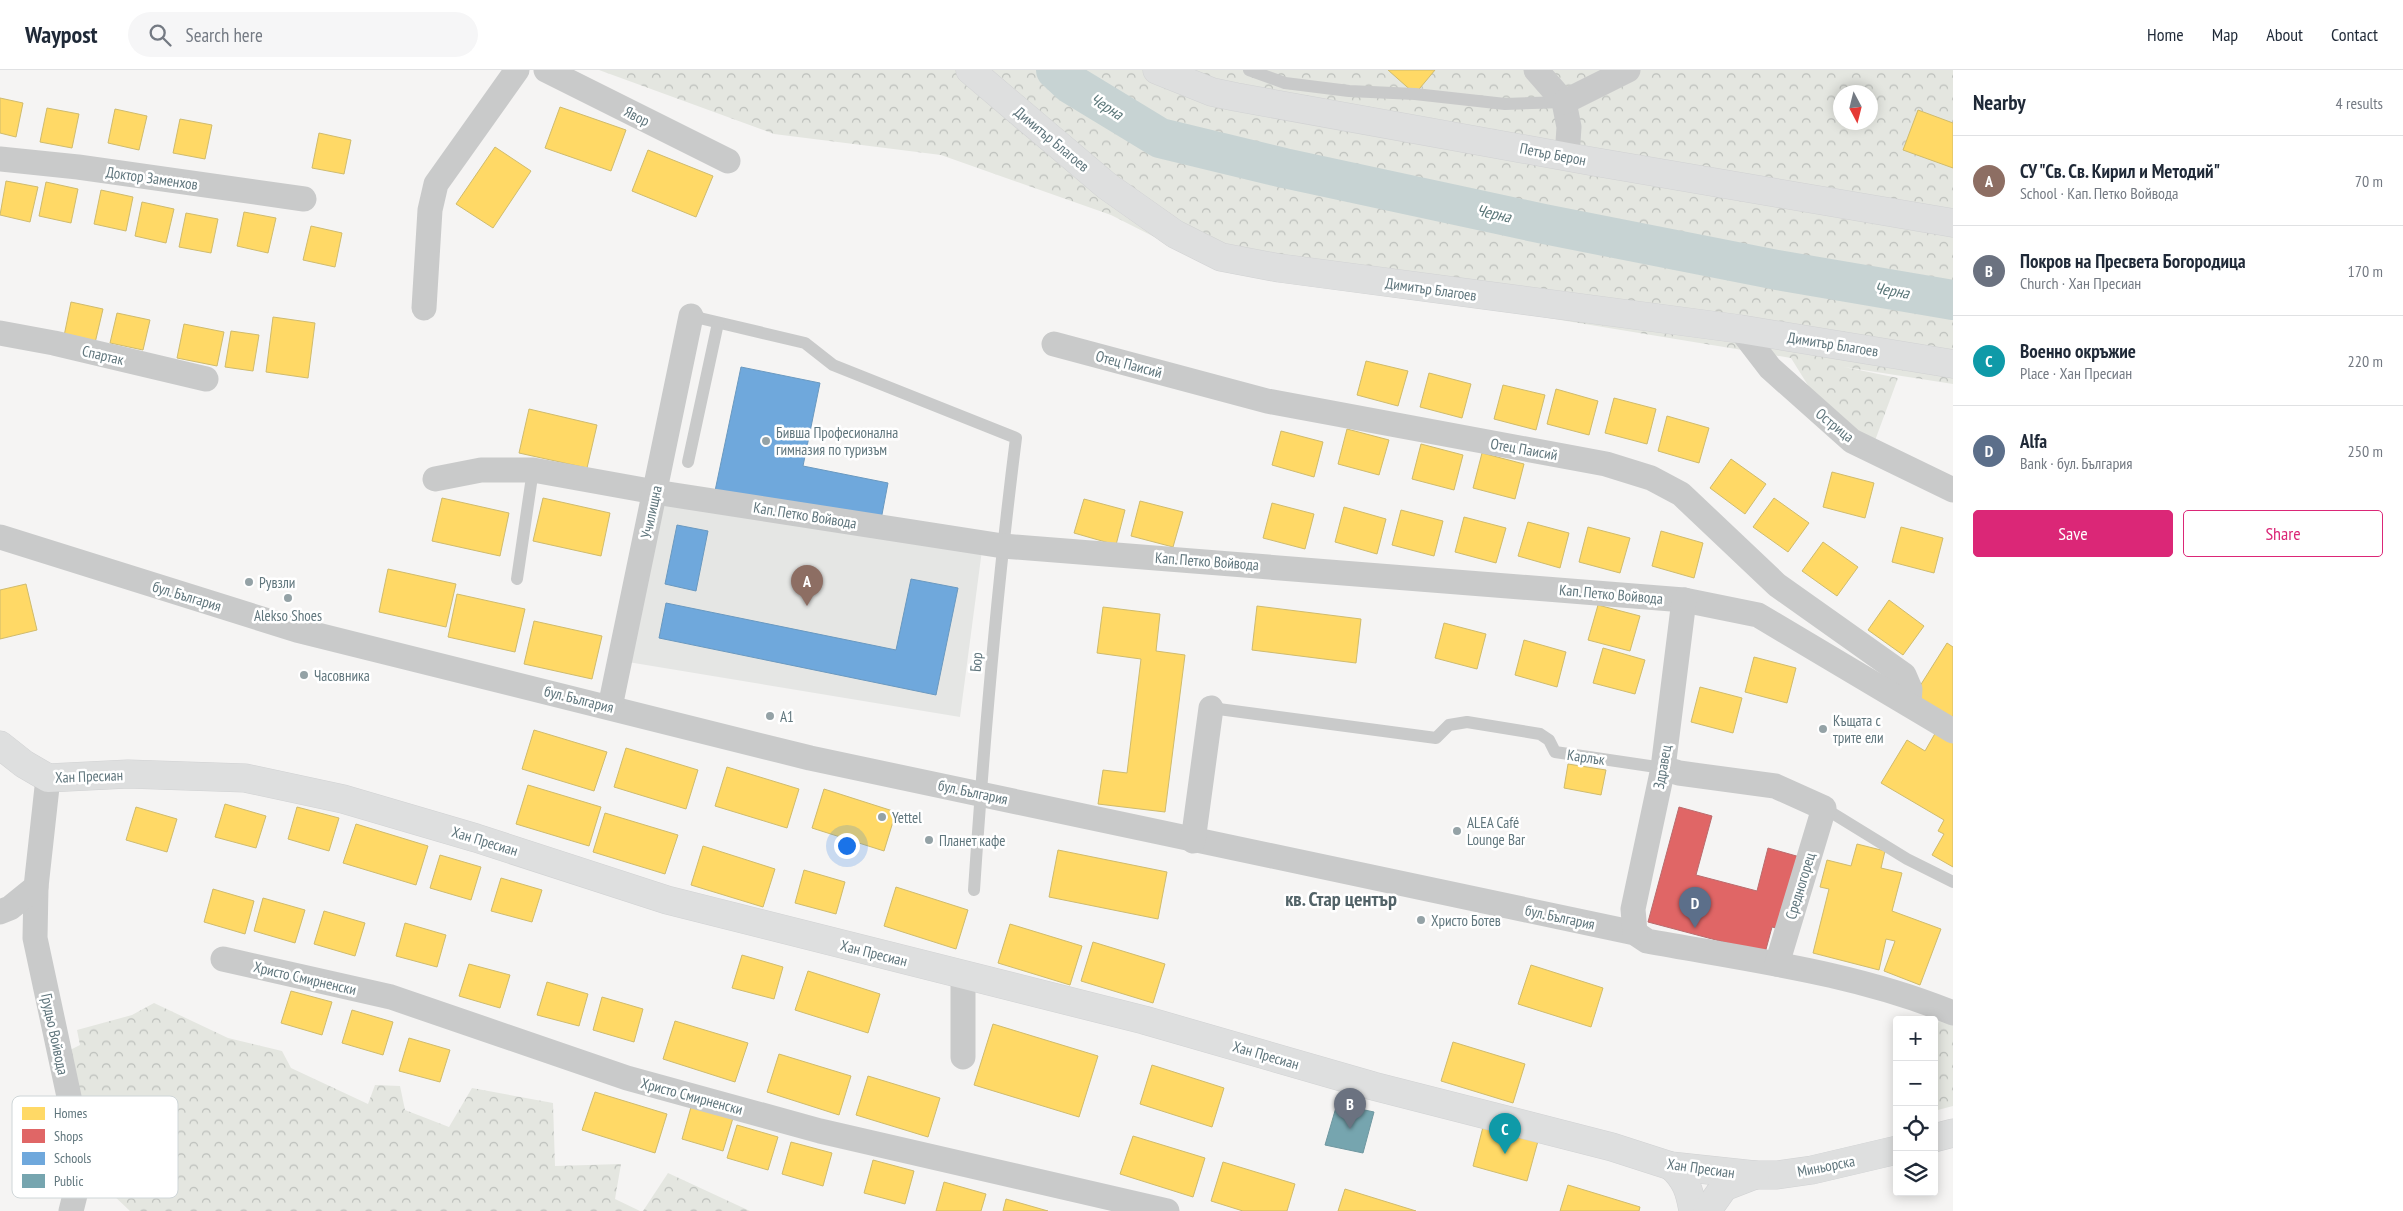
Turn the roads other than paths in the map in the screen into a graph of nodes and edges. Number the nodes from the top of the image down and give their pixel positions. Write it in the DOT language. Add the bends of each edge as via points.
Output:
graph roads {
  1 [pos="517,70"];
  2 [pos="546,70"];
  3 [pos="970,70"];
  4 [pos="1157,70"];
  5 [pos="1249,70"];
  6 [pos="1536,70"];
  7 [pos="1628,70"];
  8 [pos="1564,102"];
  9 [pos="1567,156"];
  10 [pos="0,159"];
  11 [pos="728,161"];
  12 [pos="304,199"];
  13 [pos="1953,224"];
  14 [pos="424,308"];
  15 [pos="691,316"];
  16 [pos="718,323"];
  17 [pos="1740,329"];
  18 [pos="0,333"];
  19 [pos="1054,344"];
  20 [pos="1953,364"];
  21 [pos="206,379"];
  22 [pos="688,462"];
  23 [pos="533,470"];
  24 [pos="435,479"];
  25 [pos="1953,490"];
  26 [pos="655,492"];
  27 [pos="7,539"];
  28 [pos="1003,546"];
  29 [pos="517,579"];
  30 [pos="1684,600"];
  31 [pos="1909,704"];
  32 [pos="610,707"];
  33 [pos="1211,708"];
  34 [pos="1953,730"];
  35 [pos="0,745"];
  36 [pos="1663,768"];
  37 [pos="42,775"];
  38 [pos="980,793"];
  39 [pos="1824,808"];
  40 [pos="1193,840"];
  41 [pos="1953,882"];
  42 [pos="36,887"];
  43 [pos="974,890"];
  44 [pos="0,912"];
  45 [pos="1635,933"];
  46 [pos="223,959"];
  47 [pos="1777,964"];
  48 [pos="963,975"];
  49 [pos="1953,1013"];
  50 [pos="963,1057"];
  51 [pos="69,1096"];
  52 [pos="1953,1133"];
  53 [pos="1938,1137"];
  54 [pos="1893,1151"];
  55 [pos="1671,1166"];
  56 [pos="1755,1175"];
  57 [pos="74,1198"];
  58 [pos="71,1211"];
  59 [pos="1167,1211"];
  60 [pos="1693,1211"];
  61 [pos="1707,1211"];
  1 -- 14 [label="street" via="436,184 430,210"];
  2 -- 11 [label="street, Явор"];
  3 -- 17 [label="street, Димитър Благоев" via="1107,186 1175,234 1221,257 1279,268"];
  4 -- 9 [label="street, Петър Берон" via="1212,92"];
  5 -- 8 [label="lane" via="1285,82 1349,91 1505,104"];
  6 -- 8 [label="street"];
  7 -- 8 [label="street"];
  8 -- 9 [label="street" via="1569,127"];
  9 -- 13 [label="street, Петър Берон"];
  10 -- 12 [label="street, Доктор Заменхов"];
  15 -- 16 [label="lane"];
  15 -- 26 [label="street, Училищна"];
  16 -- 22 [label="lane"];
  16 -- 28 [label="lane, Бор" via="805,342 833,365 1016,438"];
  17 -- 20 [label="street, Димитър Благоев"];
  17 -- 25 [label="street, Острица" via="1770,368 1852,441"];
  18 -- 21 [label="street, Спартак"];
  19 -- 31 [label="street, Отец Паисий" via="1267,402 1606,464 1651,478 1681,494 1777,585 1904,675 1910,689"];
  23 -- 24 [label="street, Кап. Петко Войвода" via="481,470"];
  23 -- 26 [label="street, Кап. Петко Войвода"];
  23 -- 29 [label="lane"];
  26 -- 28 [label="street, Кап. Петко Войвода"];
  26 -- 32 [label="street, Училищна"];
  27 -- 32 [label="street, бул. България" via="297,630"];
  28 -- 30 [label="street, Кап. Петко Войвода"];
  28 -- 38 [label="lane, Бор"];
  30 -- 31 [label="street, Кап. Петко Войвода" via="1758,615"];
  30 -- 36 [label="street, Здравец"];
  31 -- 34 [label="street, Кап. Петко Войвода"];
  32 -- 38 [label="street, бул. България" via="810,758"];
  33 -- 36 [label="lane, Карлък" via="1436,738 1449,725 1467,722 1540,734 1549,740 1555,752"];
  33 -- 40 [label="street"];
  35 -- 37 [label="street, Хан Пресиан"];
  36 -- 39 [label="street, Карлък" via="1775,786"];
  36 -- 45 [label="street, Здравец" via="1633,909"];
  37 -- 42 [label="street, Грудьо Войвода"];
  37 -- 48 [label="street, Хан Пресиан" via="245,778 343,799 667,900"];
  38 -- 40 [label="street, бул. България"];
  38 -- 43 [label="lane, Бор"];
  39 -- 41 [label="lane, Карлък" via="1907,859"];
  39 -- 47 [label="street, Средногорец"];
  40 -- 45 [label="street, бул. България"];
  42 -- 44 [label="street"];
  42 -- 51 [label="street, Грудьо Войвода" via="35,938"];
  45 -- 47 [label="street, бул. България" via="1647,941"];
  46 -- 59 [label="street, Христо Смирненски" via="391,997 627,1078 820,1131"];
  47 -- 49 [label="street, бул. България" via="1885,988"];
  48 -- 50 [label="street"];
  48 -- 55 [label="street, Хан Пресиан" via="1144,1020 1373,1086 1612,1147"];
  52 -- 53 [label="street"];
  54 -- 56 [label="street, Миньорска" via="1812,1170"];
  55 -- 56 [label="street, Хан Пресиан"];
  55 -- 60 [label="street" via="1686,1182"];
  56 -- 61 [label="street" via="1724,1187"];
  57 -- 58 [label="street, Грудьо Войвода"];
}
